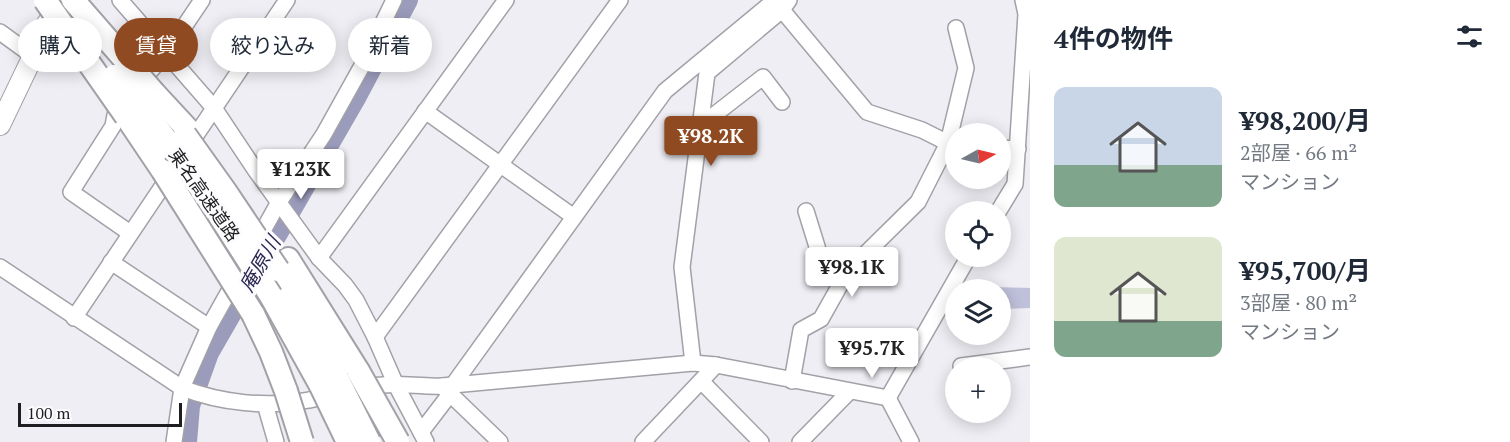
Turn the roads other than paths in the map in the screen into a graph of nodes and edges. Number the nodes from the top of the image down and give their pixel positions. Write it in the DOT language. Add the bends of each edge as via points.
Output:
graph roads {
  1 [pos="46,0"];
  2 [pos="63,0"];
  3 [pos="73,0"];
  4 [pos="120,0"];
  5 [pos="202,0"];
  6 [pos="287,0"];
  7 [pos="394,0"];
  8 [pos="506,0"];
  9 [pos="620,0"];
  10 [pos="1023,0"];
  11 [pos="782,3"];
  12 [pos="51,18"];
  13 [pos="136,18"];
  14 [pos="190,18"];
  15 [pos="957,28"];
  16 [pos="0,32"];
  17 [pos="18,45"];
  18 [pos="25,72"];
  19 [pos="149,72"];
  20 [pos="184,72"];
  21 [pos="782,102"];
  22 [pos="140,105"];
  23 [pos="214,108"];
  24 [pos="425,111"];
  25 [pos="956,123"];
  26 [pos="0,125"];
  27 [pos="700,126"];
  28 [pos="945,141"];
  29 [pos="179,148"];
  30 [pos="1011,149"];
  31 [pos="1018,149"];
  32 [pos="945,156"];
  33 [pos="499,166"];
  34 [pos="1030,184"];
  35 [pos="1013,186"];
  36 [pos="1004,201"];
  37 [pos="281,204"];
  38 [pos="806,211"];
  39 [pos="574,217"];
  40 [pos="130,233"];
  41 [pos="319,258"];
  42 [pos="111,262"];
  43 [pos="283,264"];
  44 [pos="0,267"];
  45 [pos="963,267"];
  46 [pos="840,285"];
  47 [pos="74,318"];
  48 [pos="209,327"];
  49 [pos="375,337"];
  50 [pos="1030,357"];
  51 [pos="1011,359"];
  52 [pos="693,363"];
  53 [pos="716,365"];
  54 [pos="701,381"];
  55 [pos="792,381"];
  56 [pos="329,382"];
  57 [pos="396,385"];
  58 [pos="448,388"];
  59 [pos="185,389"];
  60 [pos="849,392"];
  61 [pos="888,399"];
  62 [pos="265,404"];
  63 [pos="423,437"];
  64 [pos="174,442"];
  65 [pos="276,442"];
  66 [pos="302,442"];
  67 [pos="348,442"];
  68 [pos="369,442"];
  69 [pos="398,442"];
  70 [pos="500,442"];
  71 [pos="643,442"];
  72 [pos="761,442"];
  73 [pos="800,442"];
  74 [pos="911,442"];
  1 -- 22 [label="highway, 東名高速道路, bridge"];
  2 -- 12 [label="main road"];
  3 -- 22 [label="highway, 東名高速道路, bridge"];
  4 -- 13 [label="street"];
  5 -- 14 [label="street"];
  6 -- 23 [label="street"];
  7 -- 37 [label="street" via="363,64"];
  8 -- 24 [label="street"];
  9 -- 33 [label="street"];
  10 -- 31 [label="street" via="1026,14"];
  11 -- 27 [label="street" via="707,73"];
  11 -- 28 [label="street" via="867,112"];
  11 -- 39 [label="street" via="665,91"];
  15 -- 25 [label="street" via="966,68"];
  16 -- 17 [label="street"];
  18 -- 26 [label="main road"];
  19 -- 40 [label="street" via="116,110 113,126 71,192"];
  20 -- 23 [label="street"];
  21 -- 27 [label="street" via="763,77"];
  22 -- 29 [label="highway, 東名高速道路"];
  23 -- 37 [label="street"];
  23 -- 40 [label="street"];
  24 -- 33 [label="street"];
  24 -- 41 [label="street"];
  27 -- 52 [label="street" via="682,267"];
  29 -- 43 [label="highway, 東名高速道路, bridge" via="225,191"];
  29 -- 56 [label="highway, 東名高速道路, bridge"];
  29 -- 66 [label="highway, bridge" via="271,352"];
  30 -- 31 [label="street"];
  31 -- 35 [label="street"];
  32 -- 46 [label="street" via="918,202 847,272"];
  33 -- 39 [label="street"];
  33 -- 49 [label="street"];
  34 -- 35 [label="street"];
  35 -- 36 [label="street"];
  37 -- 41 [label="street"];
  37 -- 48 [label="street"];
  38 -- 46 [label="street" via="819,253"];
  39 -- 58 [label="street"];
  40 -- 42 [label="street"];
  41 -- 49 [label="street" via="356,300"];
  42 -- 47 [label="street"];
  42 -- 48 [label="street"];
  43 -- 56 [label="highway, 東名高速道路"];
  43 -- 69 [label="highway, bridge" via="358,371"];
  44 -- 47 [label="street"];
  45 -- 61 [label="street"];
  46 -- 55 [label="street" via="821,319 801,330"];
  47 -- 59 [label="street"];
  48 -- 59 [label="street"];
  49 -- 57 [label="street"];
  50 -- 51 [label="street"];
  52 -- 53 [label="street"];
  52 -- 58 [label="street"];
  53 -- 54 [label="street"];
  53 -- 55 [label="street"];
  54 -- 71 [label="street"];
  54 -- 72 [label="street"];
  55 -- 60 [label="street"];
  56 -- 67 [label="highway, 東名高速道路, bridge"];
  56 -- 68 [label="highway, 東名高速道路, bridge"];
  57 -- 58 [label="street"];
  57 -- 62 [label="street"];
  57 -- 63 [label="street"];
  58 -- 63 [label="street"];
  58 -- 70 [label="street"];
  59 -- 62 [label="street" via="212,399"];
  59 -- 64 [label="street"];
  60 -- 61 [label="street"];
  60 -- 73 [label="street"];
  61 -- 74 [label="street"];
  62 -- 65 [label="street"];
}
